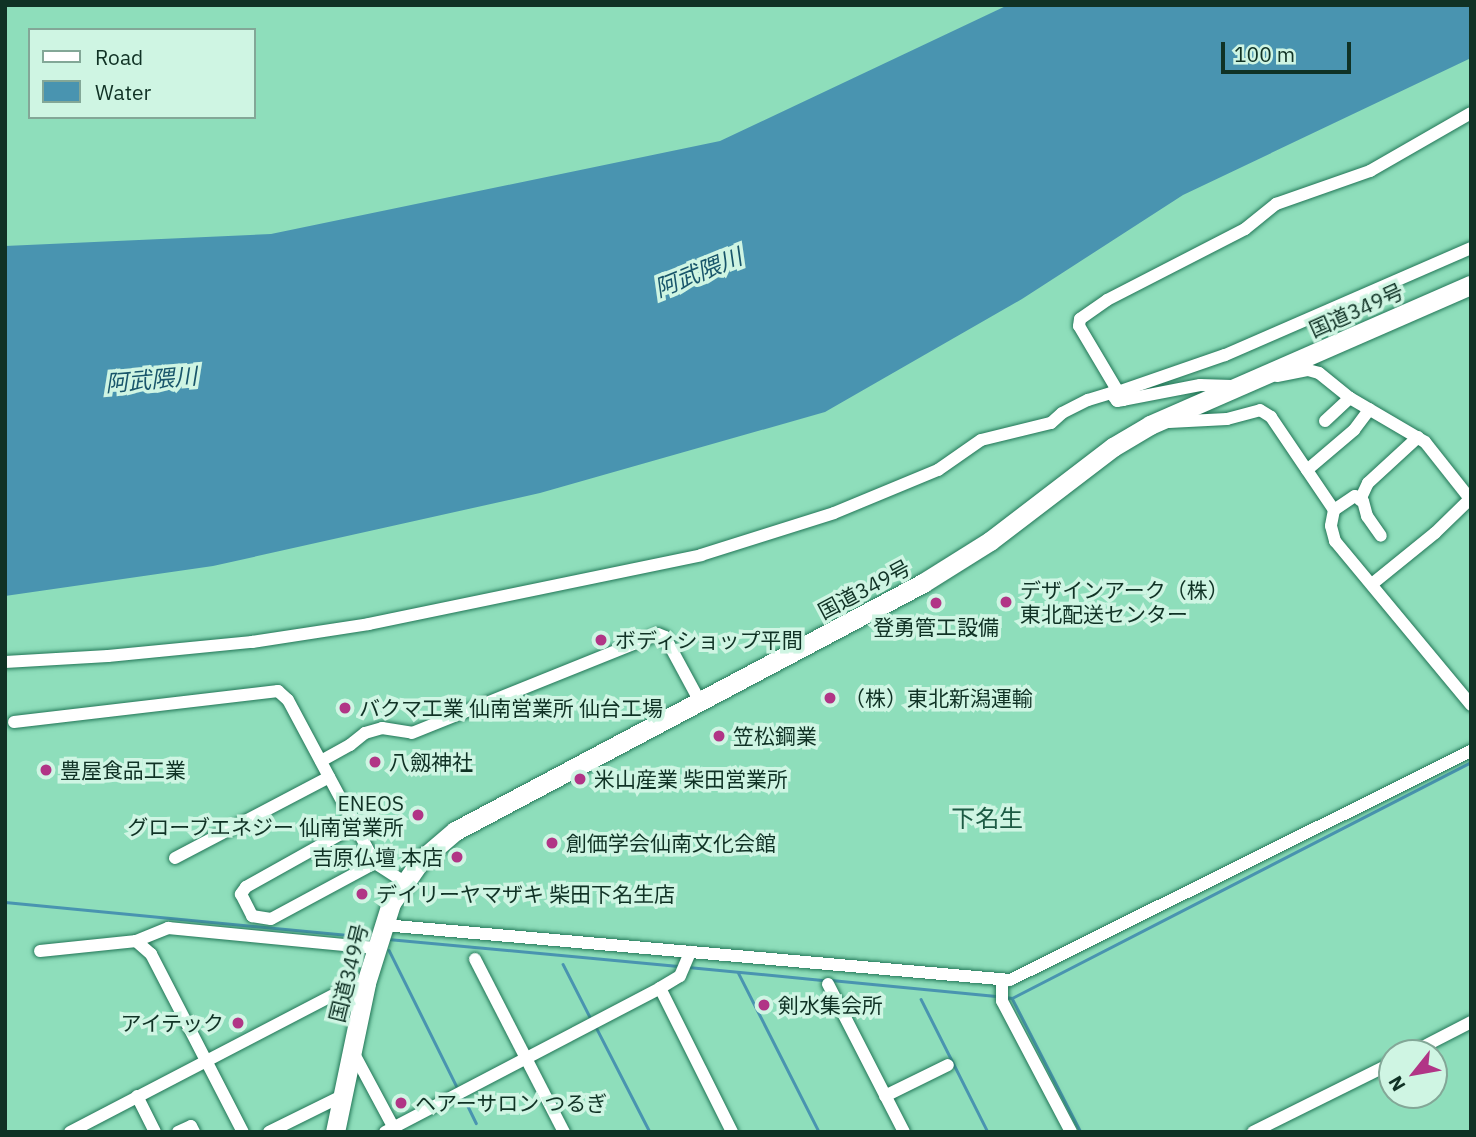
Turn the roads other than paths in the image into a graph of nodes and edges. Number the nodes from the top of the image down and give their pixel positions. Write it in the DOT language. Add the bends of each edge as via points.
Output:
graph roads {
  1 [pos="1471,113"];
  2 [pos="1471,248"];
  3 [pos="1471,285"];
  4 [pos="1270,373"];
  5 [pos="1235,387"];
  6 [pos="1121,396"];
  7 [pos="1350,398"];
  8 [pos="1370,410"];
  9 [pos="1162,419"];
  10 [pos="1325,421"];
  11 [pos="1418,437"];
  12 [pos="1307,470"];
  13 [pos="1470,499"];
  14 [pos="1360,500"];
  15 [pos="1334,510"];
  16 [pos="1381,536"];
  17 [pos="1372,584"];
  18 [pos="5,662"];
  19 [pos="699,700"];
  20 [pos="1471,705"];
  21 [pos="14,722"];
  22 [pos="1471,751"];
  23 [pos="321,761"];
  24 [pos="329,777"];
  25 [pos="355,826"];
  26 [pos="175,858"];
  27 [pos="375,863"];
  28 [pos="404,882"];
  29 [pos="379,937"];
  30 [pos="136,941"];
  31 [pos="40,951"];
  32 [pos="690,954"];
  33 [pos="475,958"];
  34 [pos="366,983"];
  35 [pos="828,984"];
  36 [pos="1002,984"];
  37 [pos="660,989"];
  38 [pos="1471,1022"];
  39 [pos="1438,1039"];
  40 [pos="352,1050"];
  41 [pos="525,1057"];
  42 [pos="208,1061"];
  43 [pos="948,1065"];
  44 [pos="1378,1070"];
  45 [pos="138,1096"];
  46 [pos="342,1096"];
  47 [pos="885,1096"];
  48 [pos="391,1130"];
  49 [pos="70,1132"];
  50 [pos="155,1132"];
  51 [pos="178,1132"];
  52 [pos="194,1132"];
  53 [pos="243,1132"];
  54 [pos="269,1132"];
  55 [pos="335,1132"];
  56 [pos="564,1132"];
  57 [pos="732,1132"];
  58 [pos="904,1132"];
  59 [pos="1071,1132"];
  60 [pos="1253,1132"];
  1 -- 6 [label="street" via="1370,171 1276,204 1245,229 1082,317 1079,326"];
  2 -- 6 [label="street"];
  3 -- 4 [label="highway, 国道349号"];
  4 -- 5 [label="highway, 国道349号"];
  4 -- 7 [label="street" via="1278,377 1315,371"];
  5 -- 6 [label="street" via="1199,385"];
  5 -- 9 [label="highway, 国道349号"];
  6 -- 18 [label="street" via="1117,401 1111,393 1088,400 1051,423 981,440 938,470 855,505 701,555 369,624 252,642"];
  7 -- 8 [label="street"];
  7 -- 10 [label="street"];
  8 -- 11 [label="street"];
  8 -- 12 [label="street"];
  9 -- 12 [label="street" via="1208,421 1260,410 1271,417"];
  9 -- 19 [label="highway, 国道349号" via="1113,447 949,567"];
  11 -- 13 [label="street"];
  11 -- 14 [label="street" via="1368,482"];
  12 -- 15 [label="street"];
  13 -- 17 [label="street"];
  14 -- 15 [label="street" via="1355,496"];
  14 -- 16 [label="street"];
  15 -- 17 [label="street" via="1331,526 1335,541"];
  17 -- 20 [label="street"];
  19 -- 23 [label="street" via="666,637 658,634 412,733 382,728 365,733"];
  19 -- 28 [label="highway, 国道349号" via="455,831 421,860"];
  21 -- 23 [label="street" via="273,691 288,700"];
  22 -- 36 [label="street"];
  23 -- 24 [label="street"];
  24 -- 25 [label="street"];
  24 -- 26 [label="street"];
  25 -- 27 [label="street"];
  25 -- 27 [label="street" via="246,887 241,894 252,916 271,919"];
  27 -- 28 [label="street"];
  28 -- 29 [label="highway, 国道349号"];
  29 -- 30 [label="street" via="168,928"];
  29 -- 32 [label="street"];
  29 -- 34 [label="highway, 国道349号"];
  30 -- 31 [label="street"];
  30 -- 42 [label="street" via="151,954"];
  32 -- 36 [label="street"];
  32 -- 37 [label="street" via="683,971"];
  33 -- 41 [label="street"];
  34 -- 40 [label="highway, 国道349号"];
  34 -- 42 [label="street" via="349,987"];
  35 -- 47 [label="street"];
  36 -- 59 [label="street" via="1002,1001"];
  37 -- 41 [label="street"];
  37 -- 57 [label="street"];
  38 -- 39 [label="street"];
  40 -- 46 [label="highway, 国道349号"];
  40 -- 48 [label="street"];
  41 -- 48 [label="street"];
  41 -- 56 [label="street"];
  42 -- 45 [label="street"];
  42 -- 53 [label="street"];
  43 -- 47 [label="street"];
  44 -- 60 [label="street"];
  45 -- 49 [label="street"];
  45 -- 50 [label="street"];
  46 -- 54 [label="street"];
  46 -- 55 [label="highway, 国道349号"];
  47 -- 58 [label="street"];
  51 -- 52 [label="street" via="191,1126"];
}
